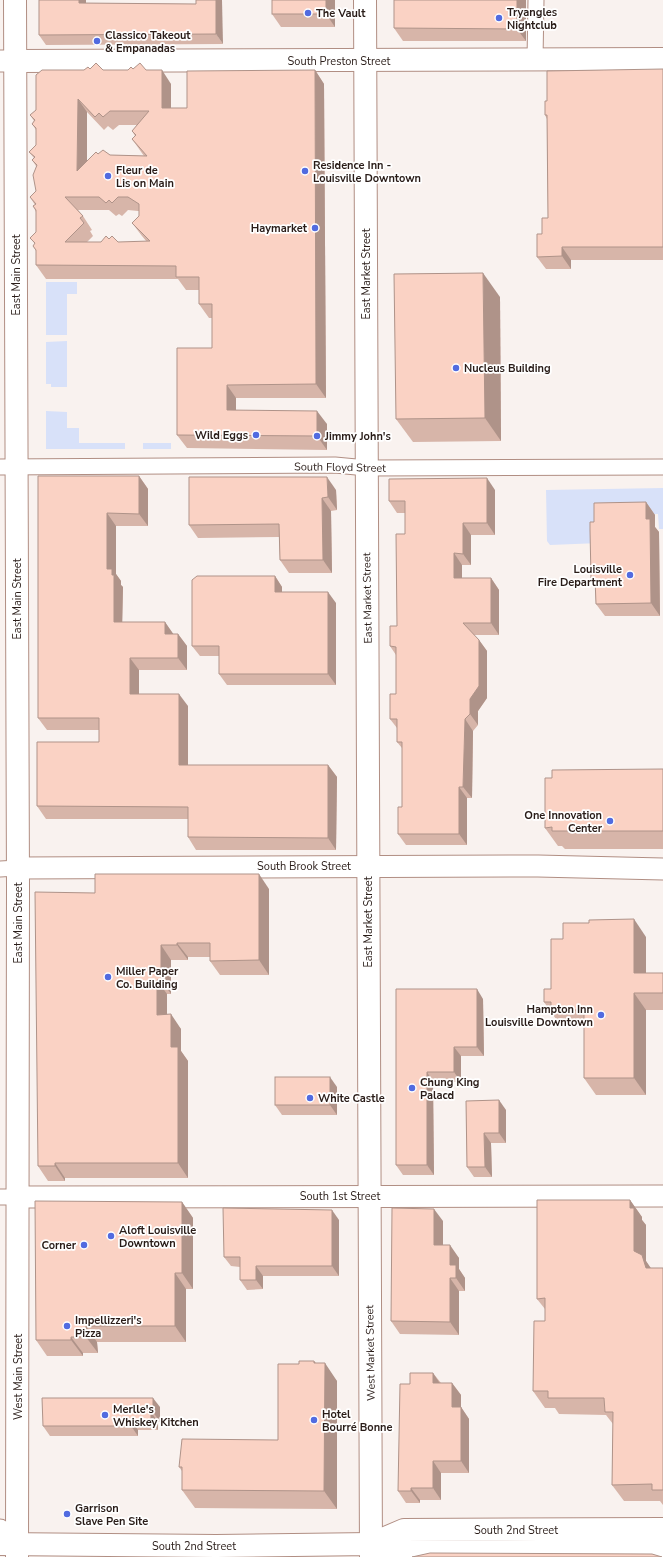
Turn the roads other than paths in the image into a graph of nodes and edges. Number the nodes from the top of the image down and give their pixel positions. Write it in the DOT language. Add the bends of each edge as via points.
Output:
graph roads {
  1 [pos="15,0"];
  2 [pos="365,0"];
  3 [pos="536,0"];
  4 [pos="663,59"];
  5 [pos="535,60"];
  6 [pos="8,61"];
  7 [pos="365,61"];
  8 [pos="8,467"];
  9 [pos="663,467"];
  10 [pos="367,468"];
  11 [pos="368,866"];
  12 [pos="9,868"];
  13 [pos="663,870"];
  14 [pos="369,1196"];
  15 [pos="663,1196"];
  16 [pos="9,1197"];
  17 [pos="663,1529"];
  18 [pos="0,1530"];
  19 [pos="12,1549"];
  20 [pos="663,1550"];
  21 [pos="371,1551"];
  1 -- 6 [label="main road, East Main Street"];
  2 -- 7 [label="main road, East Market Street"];
  3 -- 5 [label="street"];
  4 -- 5 [label="main road, South Preston Street"];
  5 -- 7 [label="main road, South Preston Street"];
  6 -- 7 [label="main road, South Preston Street"];
  6 -- 8 [label="main road, East Main Street"];
  7 -- 10 [label="main road, East Market Street"];
  8 -- 10 [label="street, South Floyd Street" via="335,465"];
  8 -- 12 [label="main road, East Main Street"];
  9 -- 10 [label="street, South Floyd Street"];
  10 -- 11 [label="main road, East Market Street"];
  11 -- 12 [label="street, South Brook Street"];
  11 -- 13 [label="street, South Brook Street" via="538,866"];
  11 -- 14 [label="main road, East Market Street"];
  12 -- 16 [label="main road, East Main Street"];
  14 -- 15 [label="street, South 1st Street"];
  14 -- 16 [label="street, South 1st Street"];
  14 -- 21 [label="main road, West Market Street"];
  16 -- 19 [label="main road, West Main Street"];
  17 -- 21 [label="main road, South 2nd Street" via="404,1530"];
  18 -- 19 [label="street"];
  19 -- 21 [label="main road, South 2nd Street" via="223,1546"];
  20 -- 21 [label="main road, South 2nd Street"];
}
